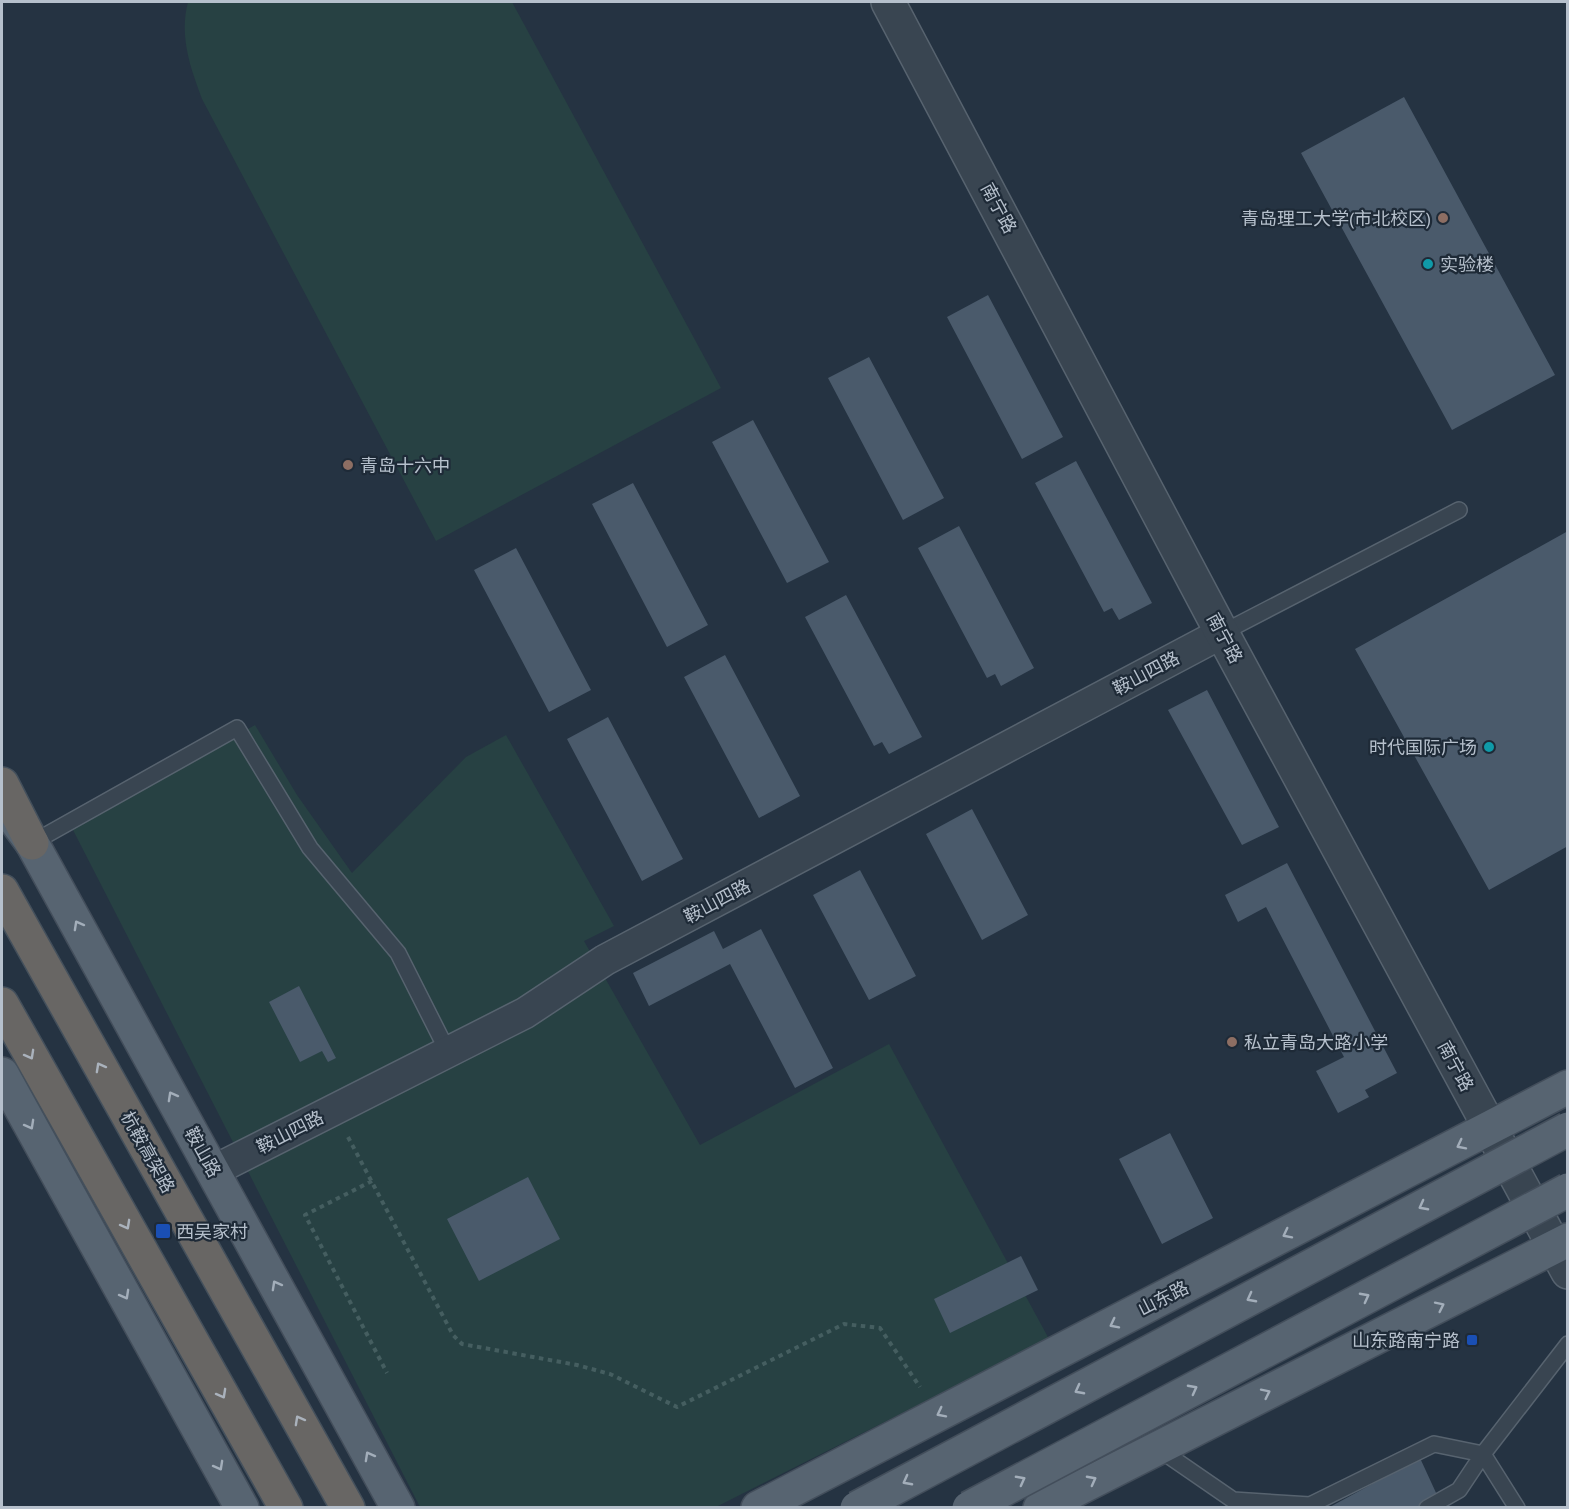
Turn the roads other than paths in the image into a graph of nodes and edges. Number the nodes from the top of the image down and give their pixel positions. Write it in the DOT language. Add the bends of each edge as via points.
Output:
graph roads {
  1 [pos="888,2"];
  2 [pos="1459,510"];
  3 [pos="1222,633"];
  4 [pos="2,784"];
  5 [pos="2,802"];
  6 [pos="32,843"];
  7 [pos="2,891"];
  8 [pos="2,1004"];
  9 [pos="448,1052"];
  10 [pos="2,1074"];
  11 [pos="1568,1087"];
  12 [pos="1490,1130"];
  13 [pos="1568,1130"];
  14 [pos="213,1171"];
  15 [pos="1568,1190"];
  16 [pos="1563,1253"];
  17 [pos="1568,1344"];
  18 [pos="1156,1447"];
  19 [pos="1484,1454"];
  20 [pos="1236,1504"];
  21 [pos="242,1508"];
  22 [pos="286,1508"];
  23 [pos="348,1508"];
  24 [pos="398,1508"];
  25 [pos="758,1508"];
  26 [pos="857,1508"];
  27 [pos="969,1508"];
  28 [pos="1040,1508"];
  29 [pos="1427,1508"];
  30 [pos="1517,1508"];
  1 -- 3 [label="street, 南宁路"];
  2 -- 3 [label="lane"];
  3 -- 9 [label="street, 鞍山四路" via="605,960 525,1013"];
  3 -- 12 [label="street, 南宁路"];
  4 -- 6 [label="highway"];
  5 -- 6 [label="main road, 鞍山路"];
  6 -- 9 [label="lane" via="237,728 310,848 398,953"];
  14 -- 6 [label="main road, 鞍山路, one-way"];
  23 -- 7 [label="highway, 杭鞍高架路, one-way"];
  8 -- 22 [label="highway, one-way"];
  9 -- 14 [label="street, 鞍山四路"];
  10 -- 21 [label="main road, one-way"];
  11 -- 12 [label="main road, 山东路"];
  12 -- 16 [label="street, 南宁路"];
  12 -- 25 [label="main road, 山东路, one-way"];
  13 -- 26 [label="main road, one-way, bridge"];
  24 -- 14 [label="main road, 鞍山路, one-way"];
  27 -- 15 [label="main road, one-way, bridge"];
  18 -- 16 [label="main road, one-way"];
  17 -- 19 [label="lane"];
  18 -- 20 [label="lane"];
  28 -- 18 [label="main road, one-way"];
  19 -- 20 [label="lane" via="1434,1444 1310,1505"];
  19 -- 29 [label="lane" via="1459,1490"];
  19 -- 30 [label="lane"];
}
